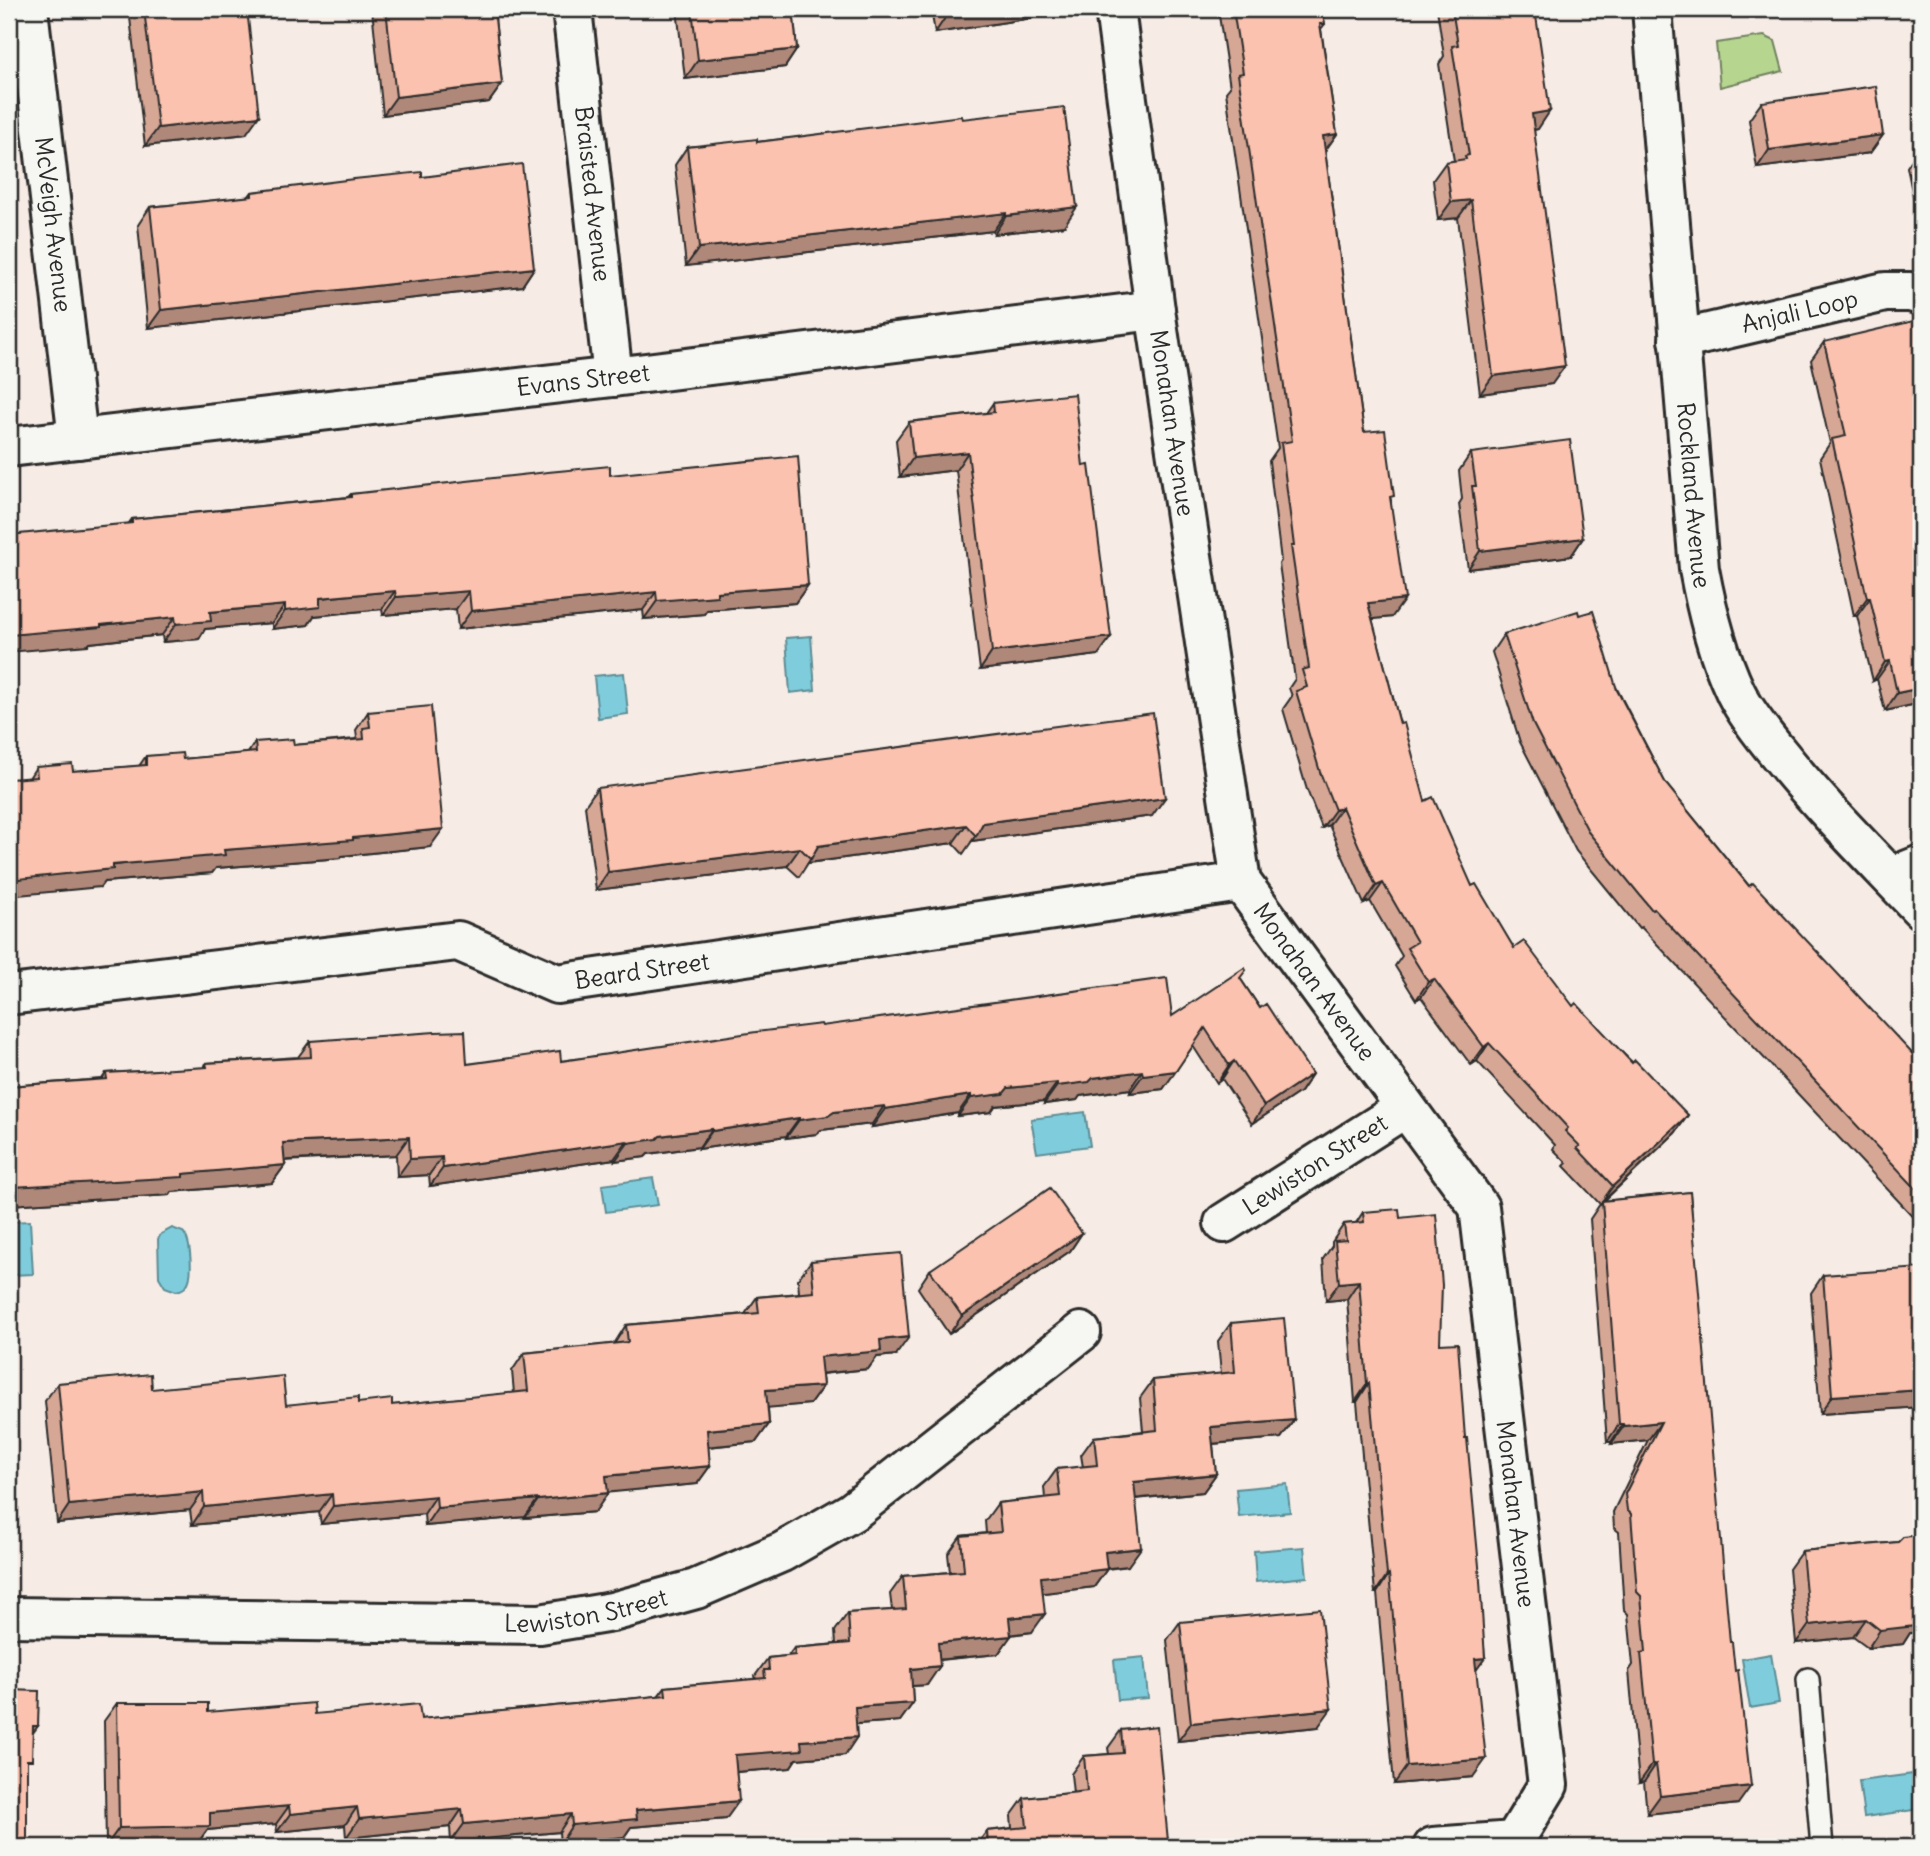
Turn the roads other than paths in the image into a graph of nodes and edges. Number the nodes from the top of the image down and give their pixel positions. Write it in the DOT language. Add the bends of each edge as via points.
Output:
graph roads {
  1 [pos="28,9"];
  2 [pos="572,9"];
  3 [pos="1115,9"];
  4 [pos="1652,9"];
  5 [pos="1921,295"];
  6 [pos="1155,310"];
  7 [pos="1679,340"];
  8 [pos="613,377"];
  9 [pos="78,439"];
  10 [pos="9,447"];
  11 [pos="1906,871"];
  12 [pos="1241,882"];
  13 [pos="1921,909"];
  14 [pos="9,995"];
  15 [pos="1405,1108"];
  16 [pos="1224,1223"];
  17 [pos="1081,1332"];
  18 [pos="9,1617"];
  19 [pos="1808,1679"];
  20 [pos="1433,1847"];
  21 [pos="1822,1847"];
  1 -- 9 [label="street, McVeigh Avenue"];
  2 -- 8 [label="street, Braisted Avenue"];
  3 -- 6 [label="street, Monahan Avenue"];
  4 -- 7 [label="street, Rockland Avenue"];
  5 -- 7 [label="street, Anjali Loop" via="1885,292"];
  6 -- 8 [label="street, Evans Street"];
  6 -- 12 [label="street, Monahan Avenue"];
  7 -- 11 [label="street, Rockland Avenue" via="1699,569 1707,614 1737,695 1804,785"];
  8 -- 9 [label="street, Evans Street"];
  9 -- 10 [label="street, Evans Street"];
  11 -- 13 [label="street, Rockland Avenue"];
  12 -- 14 [label="street, Beard Street" via="557,984 458,941"];
  12 -- 15 [label="street, Monahan Avenue"];
  15 -- 16 [label="street, Lewiston Street"];
  15 -- 20 [label="street, Monahan Avenue" via="1479,1206 1548,1785 1514,1841"];
  17 -- 18 [label="street, Lewiston Street" via="852,1511 782,1552 696,1589 612,1612 540,1624"];
  19 -- 21 [label="lane"];
}
